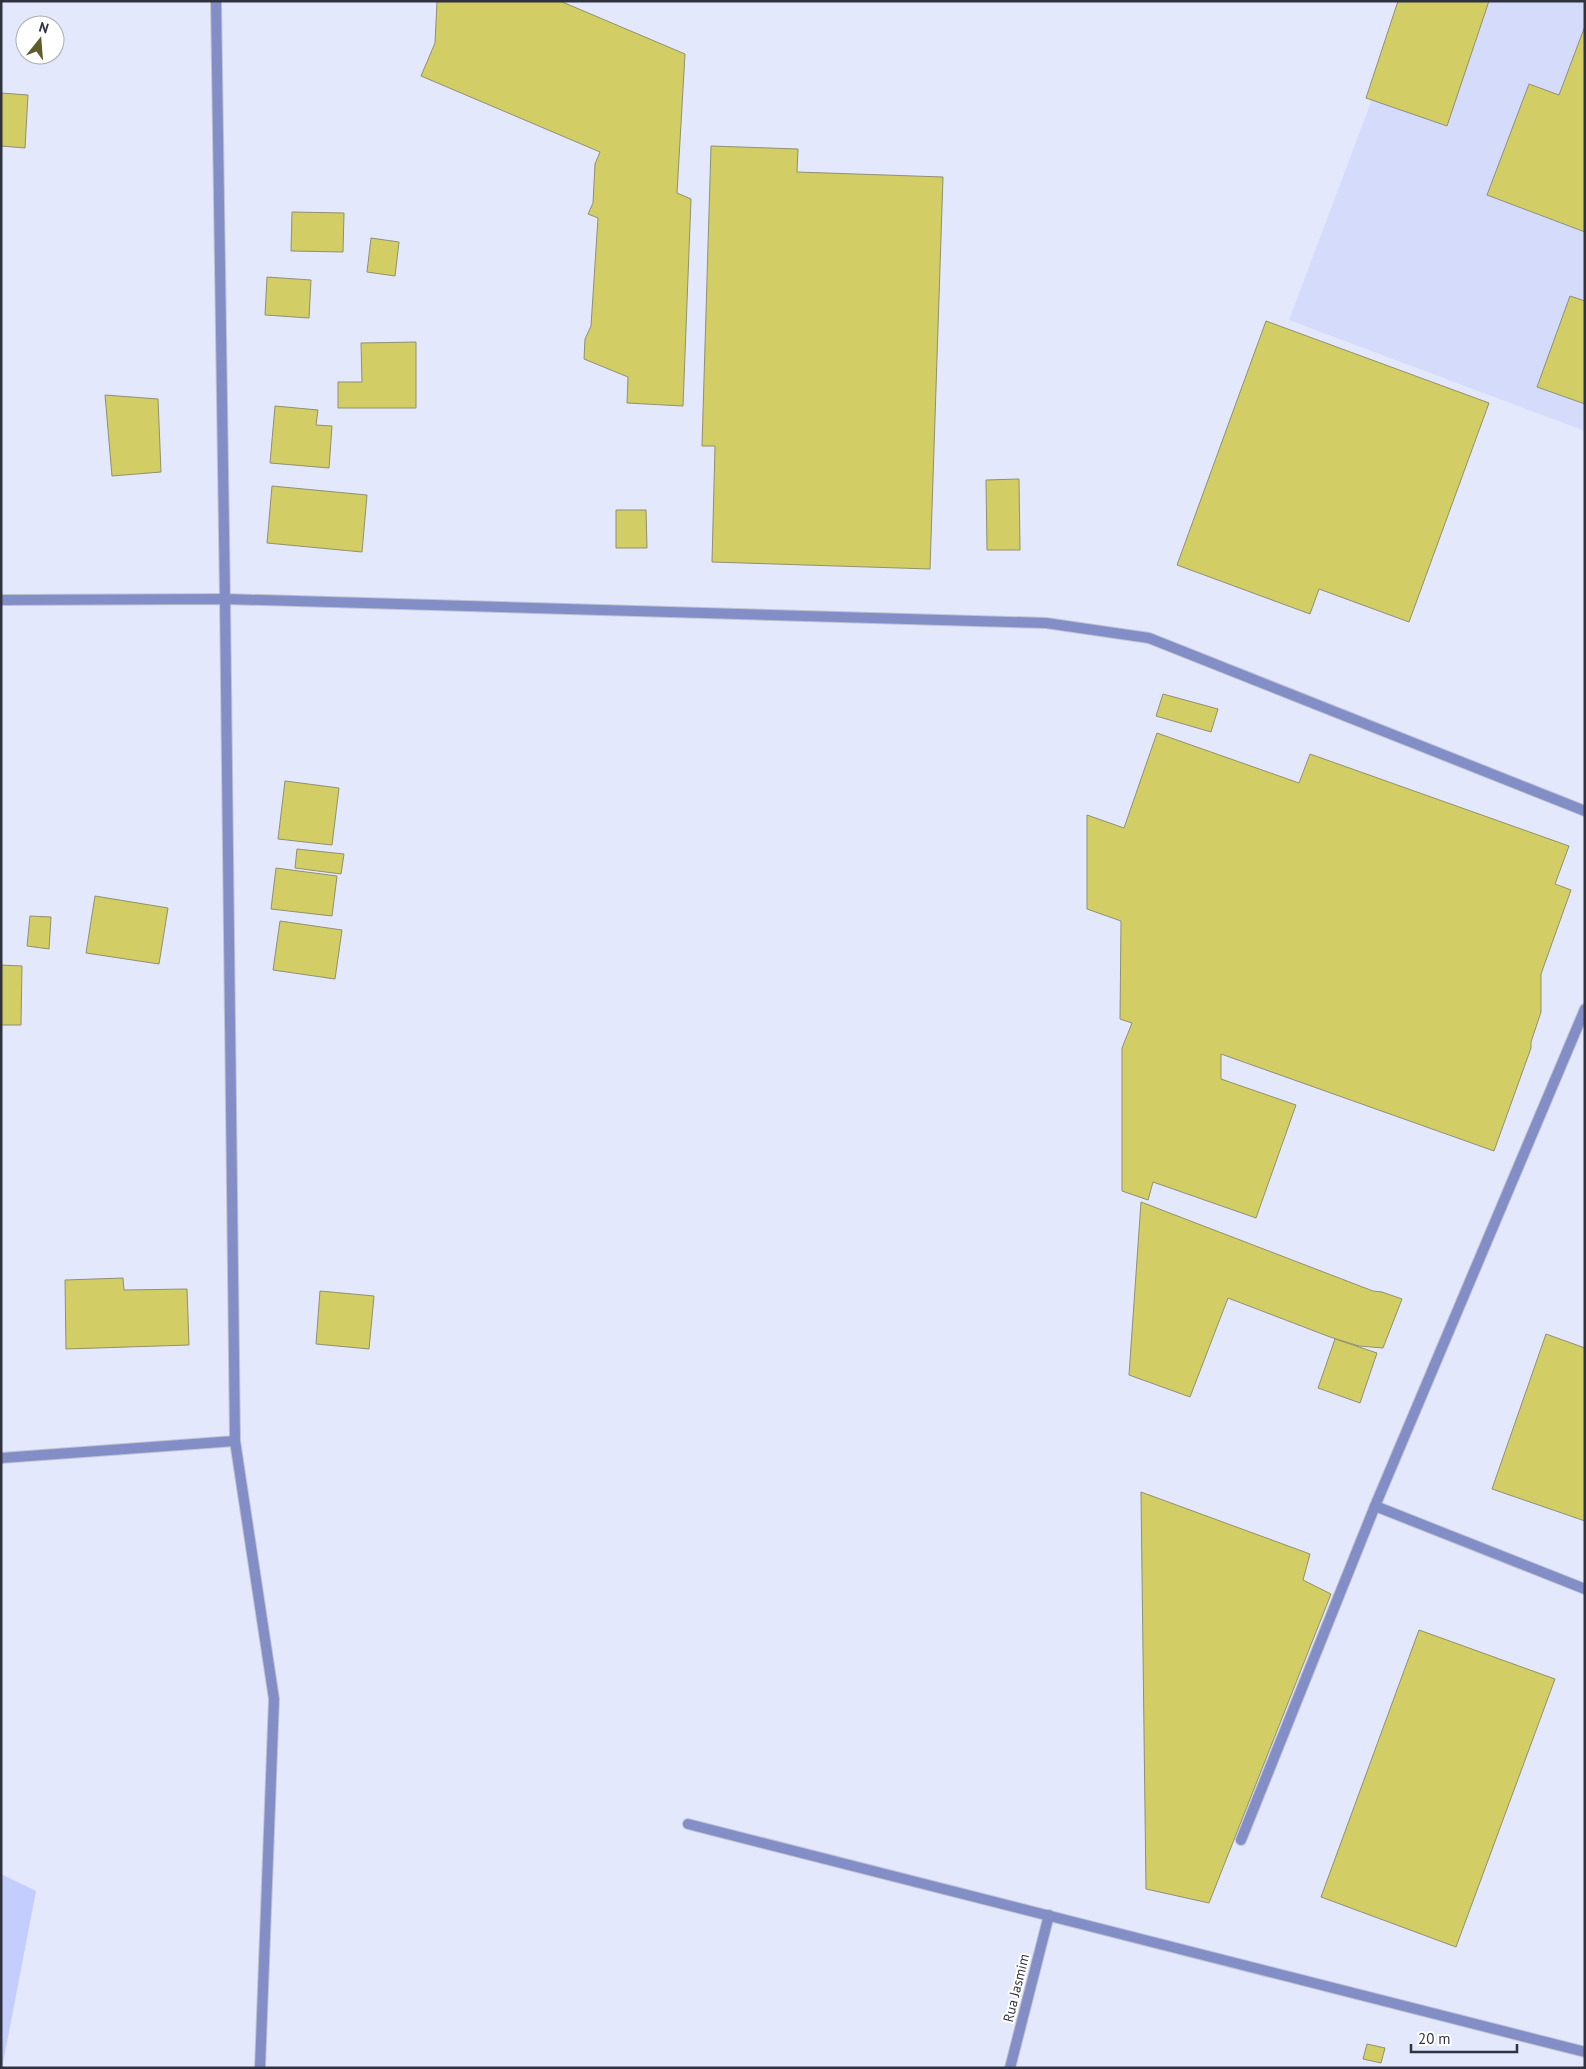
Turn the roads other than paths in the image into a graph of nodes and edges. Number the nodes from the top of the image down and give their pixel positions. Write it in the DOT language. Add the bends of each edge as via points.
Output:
graph roads {
  1 [pos="216,1"];
  2 [pos="225,599"];
  3 [pos="1,600"];
  4 [pos="1585,811"];
  5 [pos="1585,1009"];
  6 [pos="234,1441"];
  7 [pos="1,1458"];
  8 [pos="1374,1506"];
  9 [pos="1585,1589"];
  10 [pos="688,1824"];
  11 [pos="1241,1840"];
  12 [pos="1049,1915"];
  13 [pos="1585,2052"];
  14 [pos="260,2068"];
  15 [pos="1010,2068"];
  1 -- 2 [label="street"];
  2 -- 3 [label="street"];
  2 -- 4 [label="street" via="1046,623 1149,638"];
  2 -- 6 [label="street"];
  5 -- 8 [label="street"];
  6 -- 7 [label="street"];
  6 -- 14 [label="street" via="274,1699"];
  8 -- 9 [label="street"];
  8 -- 11 [label="street"];
  10 -- 12 [label="street"];
  12 -- 13 [label="street"];
  12 -- 15 [label="street, Rua Jasmim"];
}
